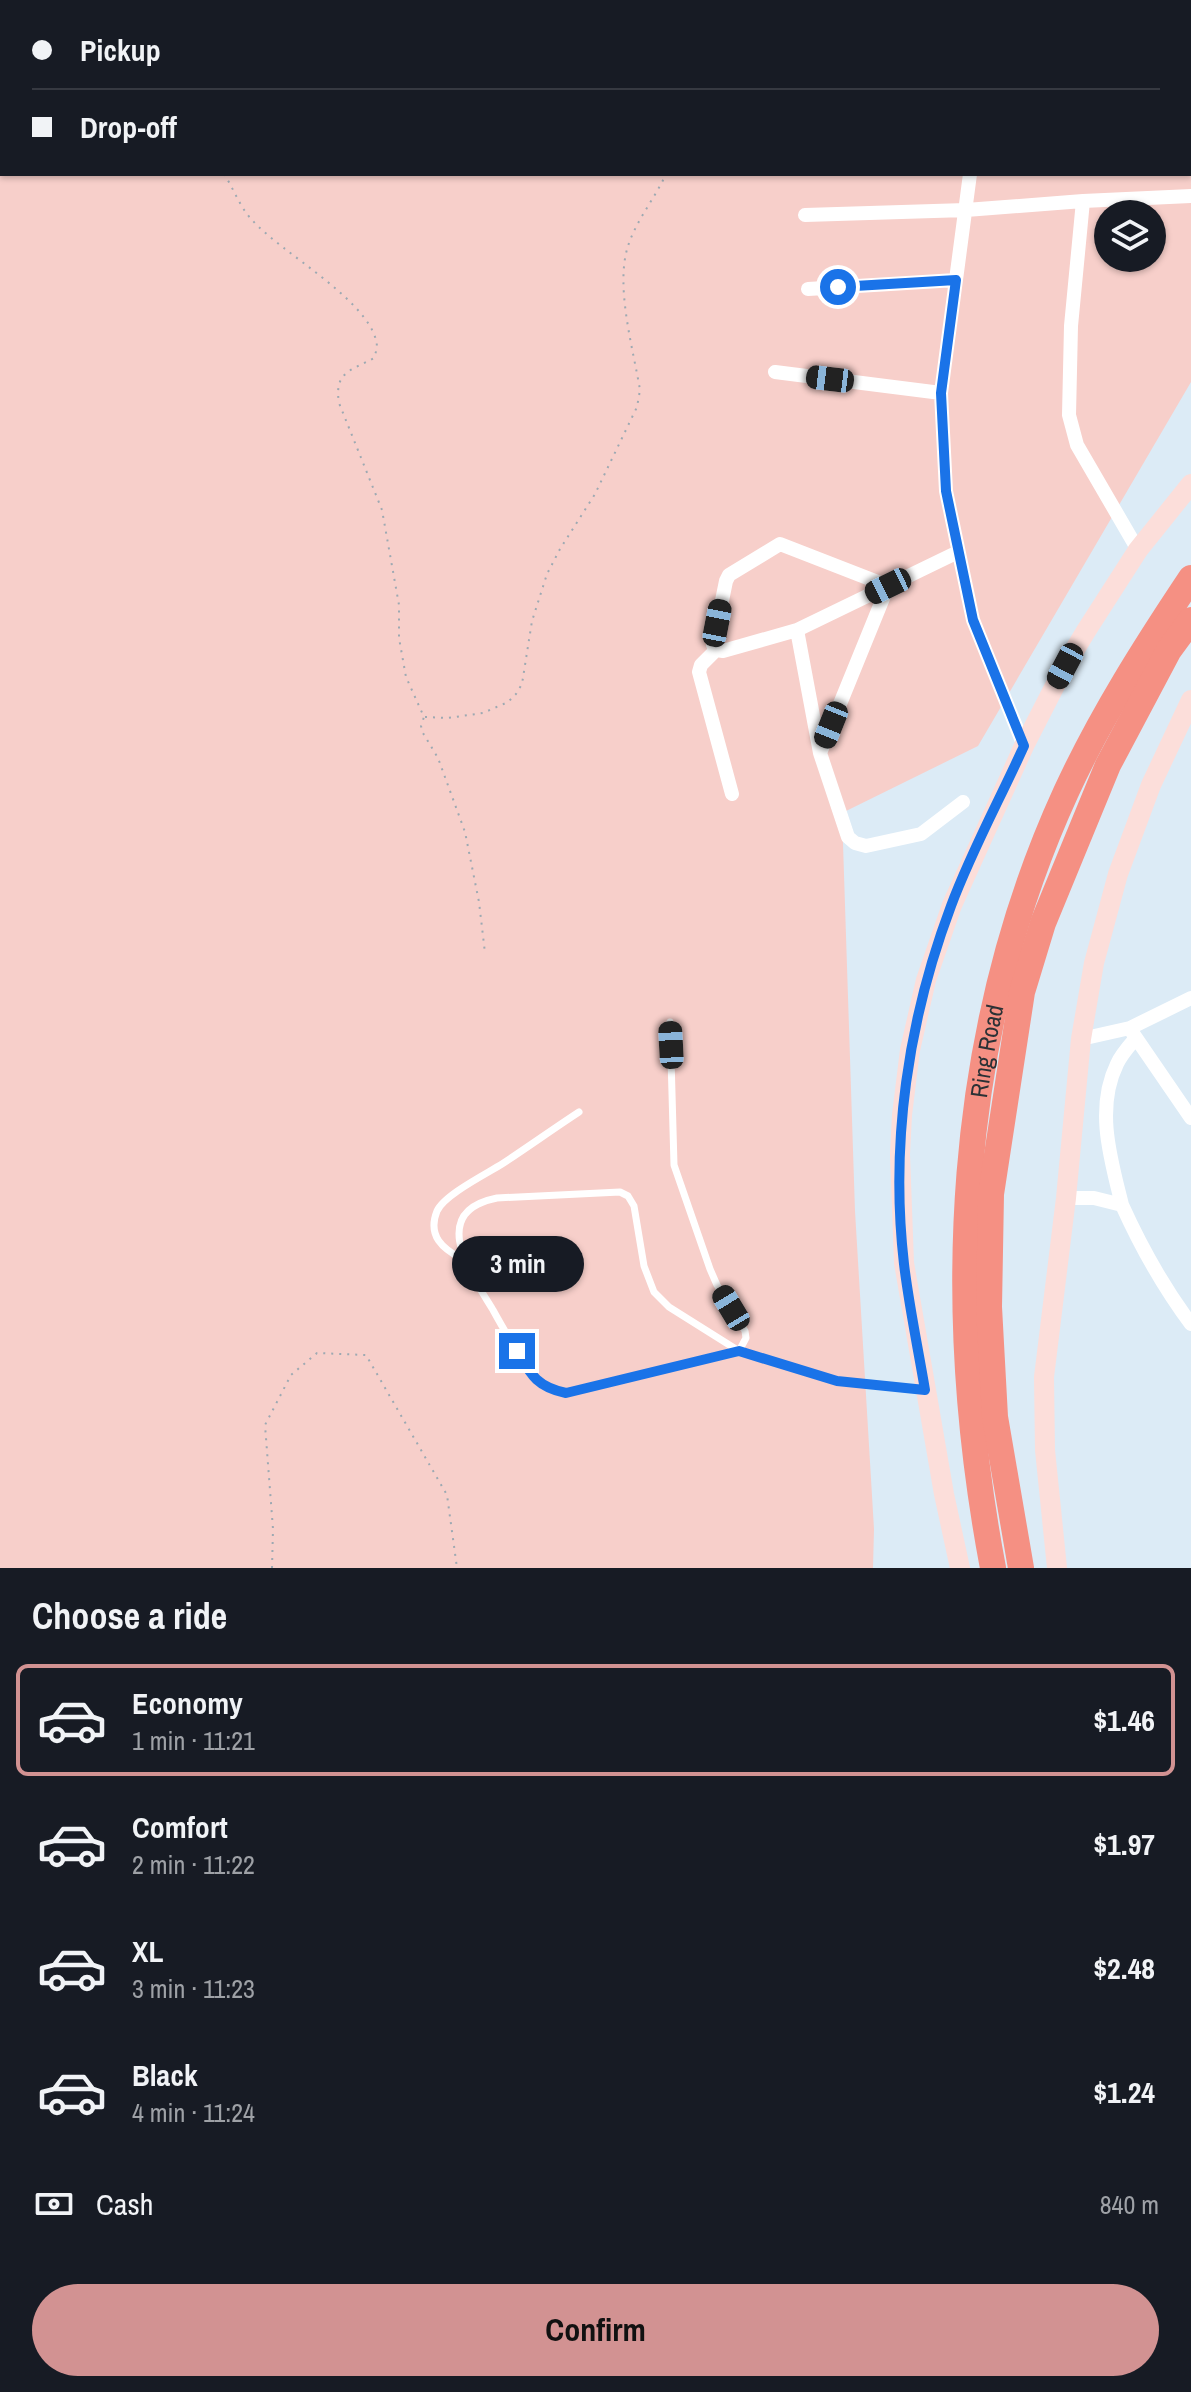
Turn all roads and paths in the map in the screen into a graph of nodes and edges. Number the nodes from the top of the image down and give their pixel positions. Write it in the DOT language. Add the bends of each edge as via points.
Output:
graph roads {
  1 [pos="225,176"];
  2 [pos="665,176"];
  3 [pos="970,176"];
  4 [pos="1191,196"];
  5 [pos="1083,201"];
  6 [pos="966,210"];
  7 [pos="805,215"];
  8 [pos="956,280"];
  9 [pos="808,289"];
  10 [pos="775,372"];
  11 [pos="941,393"];
  12 [pos="1191,484"];
  13 [pos="1138,550"];
  14 [pos="958,552"];
  15 [pos="1191,578"];
  16 [pos="888,586"];
  17 [pos="1191,620"];
  18 [pos="797,630"];
  19 [pos="716,650"];
  20 [pos="1191,700"];
  21 [pos="424,717"];
  22 [pos="1024,746"];
  23 [pos="820,753"];
  24 [pos="732,794"];
  25 [pos="963,802"];
  26 [pos="485,953"];
  27 [pos="1191,998"];
  28 [pos="670,1022"];
  29 [pos="1132,1033"];
  30 [pos="1081,1039"];
  31 [pos="579,1112"];
  32 [pos="1191,1118"];
  33 [pos="1066,1198"];
  34 [pos="1122,1205"];
  35 [pos="462,1259"];
  36 [pos="1191,1324"];
  37 [pos="739,1351"];
  38 [pos="925,1390"];
  39 [pos="272,1568"];
  40 [pos="457,1568"];
  41 [pos="960,1568"];
  42 [pos="993,1568"];
  43 [pos="1021,1568"];
  44 [pos="1057,1568"];
  1 -- 21 [label="path" via="254,223 359,311 376,339 374,358 343,376 337,387 339,403 382,510 406,677"];
  2 -- 21 [label="path" via="633,233 622,276 640,390 637,407 595,494 547,574 532,621 522,684 508,702 483,713"];
  3 -- 6 [label="street"];
  4 -- 5 [label="street"];
  5 -- 6 [label="street"];
  5 -- 13 [label="street" via="1069,415 1077,445"];
  6 -- 7 [label="street"];
  6 -- 8 [label="street"];
  8 -- 9 [label="street"];
  8 -- 11 [label="street"];
  10 -- 11 [label="street"];
  11 -- 14 [label="street" via="946,491"];
  12 -- 13 [label="main road"];
  13 -- 22 [label="main road" via="1065,666"];
  14 -- 16 [label="street"];
  14 -- 22 [label="street" via="973,620"];
  15 -- 42 [label="highway, Ring Road" via="1133,666 1065,793 1020,910 987,1035 972,1144 964,1281 977,1472"];
  16 -- 18 [label="street"];
  16 -- 19 [label="street" via="780,544 729,575"];
  16 -- 23 [label="street"];
  17 -- 43 [label="highway, Ring Road" via="1169,650 1108,765 1043,923 1022,992 991,1194 989,1307 995,1417"];
  18 -- 19 [label="street"];
  18 -- 23 [label="street"];
  19 -- 24 [label="street" via="699,672"];
  20 -- 30 [label="main road" via="1151,785 1118,874"];
  21 -- 26 [label="path" via="423,733 438,758 465,832"];
  22 -- 38 [label="main road" via="952,905 926,980 910,1050 901,1128 901,1219"];
  23 -- 25 [label="street" via="848,837 855,843 866,846 921,834"];
  27 -- 29 [label="street"];
  28 -- 37 [label="lane" via="674,1165 713,1277 745,1331"];
  29 -- 30 [label="street"];
  29 -- 32 [label="street"];
  29 -- 34 [label="street" via="1109,1084 1106,1106 1109,1154"];
  30 -- 33 [label="main road"];
  31 -- 35 [label="lane" via="437,1209 437,1241"];
  33 -- 34 [label="street"];
  33 -- 44 [label="main road" via="1044,1377"];
  34 -- 36 [label="street"];
  35 -- 37 [label="lane" via="530,1374 557,1391"];
  35 -- 37 [label="lane" via="462,1219 483,1201 620,1192 634,1206 654,1292"];
  37 -- 38 [label="lane" via="837,1381"];
  38 -- 41 [label="main road"];
  39 -- 40 [label="path" via="265,1425 291,1375 317,1353 366,1355 447,1495"];
}
